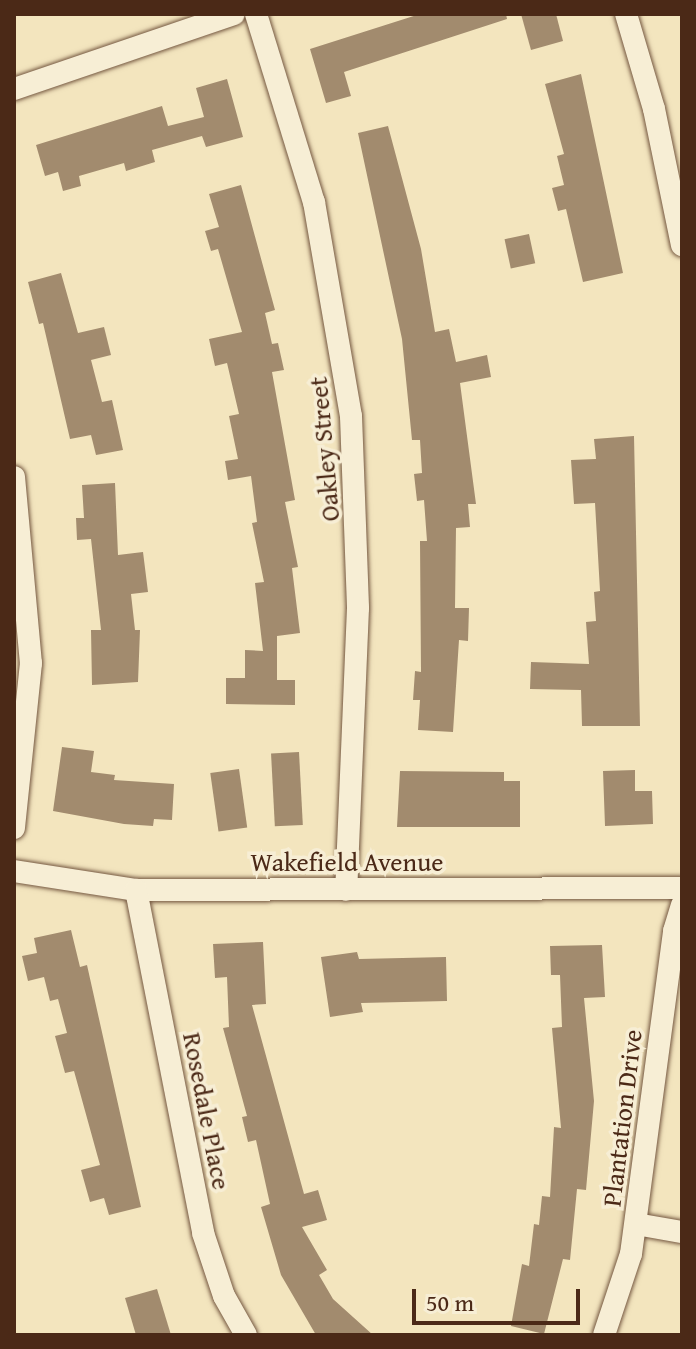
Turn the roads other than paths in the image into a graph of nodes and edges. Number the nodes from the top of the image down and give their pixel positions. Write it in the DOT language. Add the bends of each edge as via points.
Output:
graph roads {
  1 [pos="234,14"];
  2 [pos="256,14"];
  3 [pos="626,14"];
  4 [pos="14,89"];
  5 [pos="682,245"];
  6 [pos="14,477"];
  7 [pos="14,828"];
  8 [pos="14,871"];
  9 [pos="682,888"];
  10 [pos="136,890"];
  11 [pos="346,890"];
  12 [pos="682,905"];
  13 [pos="636,1224"];
  14 [pos="682,1232"];
  15 [pos="246,1335"];
  16 [pos="604,1335"];
  1 -- 4 [label="street"];
  2 -- 11 [label="street, Oakley Street" via="314,202 354,441 358,608"];
  3 -- 5 [label="street" via="654,109"];
  6 -- 7 [label="street" via="31,663"];
  8 -- 10 [label="street, Wakefield Avenue"];
  9 -- 11 [label="street, Wakefield Avenue"];
  10 -- 11 [label="street, Wakefield Avenue"];
  10 -- 15 [label="street, Rosedale Place" via="203,1233 224,1296"];
  12 -- 13 [label="street, Plantation Drive" via="674,931"];
  13 -- 14 [label="street"];
  13 -- 16 [label="street, Plantation Drive" via="624,1285"];
}
